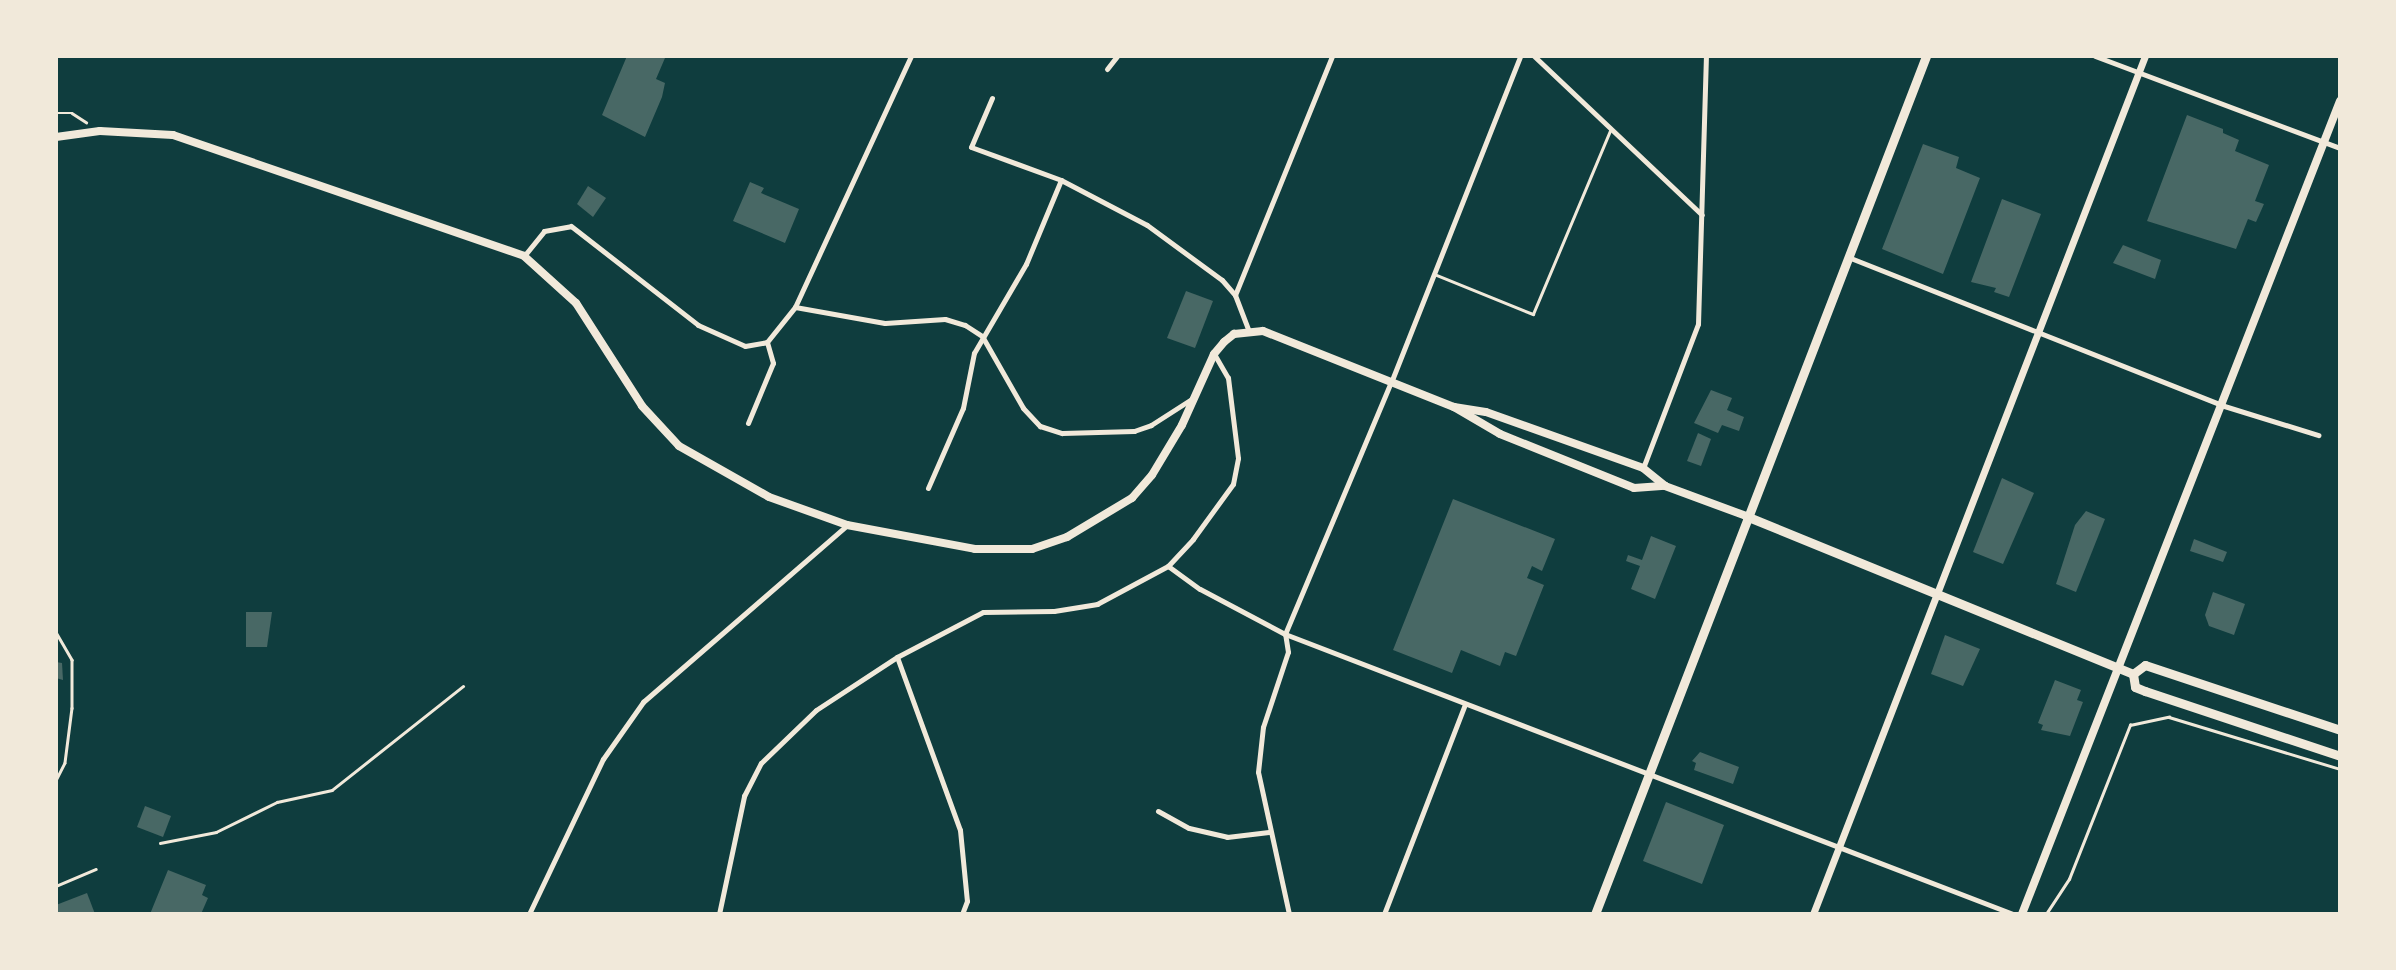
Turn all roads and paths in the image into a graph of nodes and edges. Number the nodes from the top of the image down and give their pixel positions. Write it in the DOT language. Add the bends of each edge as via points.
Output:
graph roads {
  1 [pos="902,56"];
  2 [pos="1117,56"];
  3 [pos="1332,56"];
  4 [pos="1520,56"];
  5 [pos="1534,56"];
  6 [pos="1706,56"];
  7 [pos="1926,56"];
  8 [pos="2095,56"];
  9 [pos="2145,56"];
  10 [pos="910,58"];
  11 [pos="1107,69"];
  12 [pos="2138,73"];
  13 [pos="992,98"];
  14 [pos="2340,101"];
  15 [pos="56,113"];
  16 [pos="1611,129"];
  17 [pos="100,131"];
  18 [pos="56,138"];
  19 [pos="2324,142"];
  20 [pos="2340,148"];
  21 [pos="1061,180"];
  22 [pos="1702,215"];
  23 [pos="524,256"];
  24 [pos="1848,257"];
  25 [pos="1434,274"];
  26 [pos="1235,295"];
  27 [pos="795,307"];
  28 [pos="1249,331"];
  29 [pos="2039,333"];
  30 [pos="982,336"];
  31 [pos="767,342"];
  32 [pos="1214,354"];
  33 [pos="1392,380"];
  34 [pos="1195,396"];
  35 [pos="2221,405"];
  36 [pos="1454,407"];
  37 [pos="748,423"];
  38 [pos="2318,435"];
  39 [pos="1564,440"];
  40 [pos="1558,457"];
  41 [pos="1643,468"];
  42 [pos="1665,486"];
  43 [pos="928,488"];
  44 [pos="1746,516"];
  45 [pos="847,525"];
  46 [pos="1168,566"];
  47 [pos="1938,596"];
  48 [pos="56,632"];
  49 [pos="1285,634"];
  50 [pos="897,657"];
  51 [pos="2119,668"];
  52 [pos="2133,674"];
  53 [pos="463,686"];
  54 [pos="1465,704"];
  55 [pos="2340,730"];
  56 [pos="2340,756"];
  57 [pos="2340,769"];
  58 [pos="1648,775"];
  59 [pos="56,781"];
  60 [pos="1158,811"];
  61 [pos="1269,832"];
  62 [pos="160,843"];
  63 [pos="1841,846"];
  64 [pos="96,869"];
  65 [pos="56,886"];
  66 [pos="530,914"];
  67 [pos="719,914"];
  68 [pos="962,914"];
  69 [pos="1289,914"];
  70 [pos="1384,914"];
  71 [pos="1595,914"];
  72 [pos="1813,914"];
  73 [pos="2013,914"];
  74 [pos="2022,914"];
  75 [pos="2046,914"];
  1 -- 10 [label="street"];
  2 -- 11 [label="street"];
  3 -- 26 [label="street"];
  4 -- 25 [label="street"];
  5 -- 16 [label="street"];
  6 -- 22 [label="street"];
  7 -- 24 [label="main road"];
  8 -- 12 [label="street"];
  9 -- 12 [label="street"];
  10 -- 27 [label="street"];
  12 -- 19 [label="street"];
  12 -- 29 [label="street"];
  13 -- 21 [label="street" via="971,147"];
  14 -- 19 [label="main road"];
  15 -- 17 [label="path" via="72,113"];
  16 -- 22 [label="street"];
  16 -- 25 [label="lane" via="1533,314"];
  17 -- 18 [label="main road"];
  17 -- 23 [label="main road" via="173,135 214,146"];
  19 -- 20 [label="street"];
  19 -- 35 [label="main road"];
  21 -- 26 [label="street" via="1147,225 1222,280"];
  21 -- 30 [label="street" via="1003,308"];
  22 -- 41 [label="street" via="1698,324"];
  23 -- 31 [label="street" via="544,231 571,226 698,326 745,346"];
  23 -- 45 [label="main road" via="576,303 642,406 679,446 769,497"];
  24 -- 29 [label="street"];
  24 -- 44 [label="main road"];
  25 -- 33 [label="street"];
  26 -- 28 [label="street"];
  27 -- 30 [label="street" via="885,323 945,319"];
  27 -- 31 [label="street"];
  28 -- 32 [label="main road" via="1234,334"];
  28 -- 33 [label="main road" via="1263,331"];
  29 -- 35 [label="street"];
  29 -- 47 [label="street"];
  30 -- 34 [label="street" via="1023,408 1040,426 1062,433 1134,430 1151,425"];
  30 -- 43 [label="street" via="963,408"];
  31 -- 37 [label="street" via="773,363"];
  32 -- 34 [label="main road"];
  32 -- 46 [label="street" via="1228,378 1236,430 1233,484"];
  33 -- 36 [label="main road"];
  33 -- 49 [label="street"];
  34 -- 45 [label="main road" via="1166,455 1132,498 1066,537 1032,548 975,549"];
  35 -- 38 [label="street"];
  35 -- 51 [label="main road"];
  36 -- 39 [label="main road" via="1486,412"];
  36 -- 40 [label="main road" via="1479,425"];
  39 -- 40 [label="main road"];
  39 -- 41 [label="main road"];
  40 -- 42 [label="main road" via="1634,488"];
  41 -- 42 [label="main road"];
  42 -- 44 [label="main road"];
  44 -- 47 [label="main road"];
  44 -- 58 [label="main road"];
  45 -- 66 [label="street" via="643,702 603,759"];
  46 -- 49 [label="street" via="1200,589"];
  46 -- 50 [label="street" via="1097,604 1054,611 983,612"];
  47 -- 51 [label="main road"];
  47 -- 63 [label="street"];
  48 -- 59 [label="lane" via="72,660 72,708 65,763"];
  49 -- 54 [label="street"];
  49 -- 61 [label="street" via="1288,652 1263,727 1258,772"];
  50 -- 67 [label="street" via="844,689 785,736 761,763 744,796"];
  50 -- 68 [label="street" via="960,830 967,901"];
  51 -- 52 [label="main road"];
  51 -- 74 [label="main road"];
  52 -- 55 [label="main road" via="2145,665"];
  52 -- 56 [label="main road" via="2136,687 2145,691"];
  53 -- 62 [label="lane" via="332,790 277,802 216,832"];
  54 -- 58 [label="street"];
  54 -- 70 [label="street"];
  57 -- 75 [label="path" via="2169,717 2130,724 2068,879"];
  58 -- 63 [label="street"];
  58 -- 71 [label="main road"];
  60 -- 61 [label="street" via="1189,828 1227,837"];
  61 -- 69 [label="street"];
  63 -- 72 [label="street"];
  63 -- 73 [label="street"];
  64 -- 65 [label="lane"];
}
